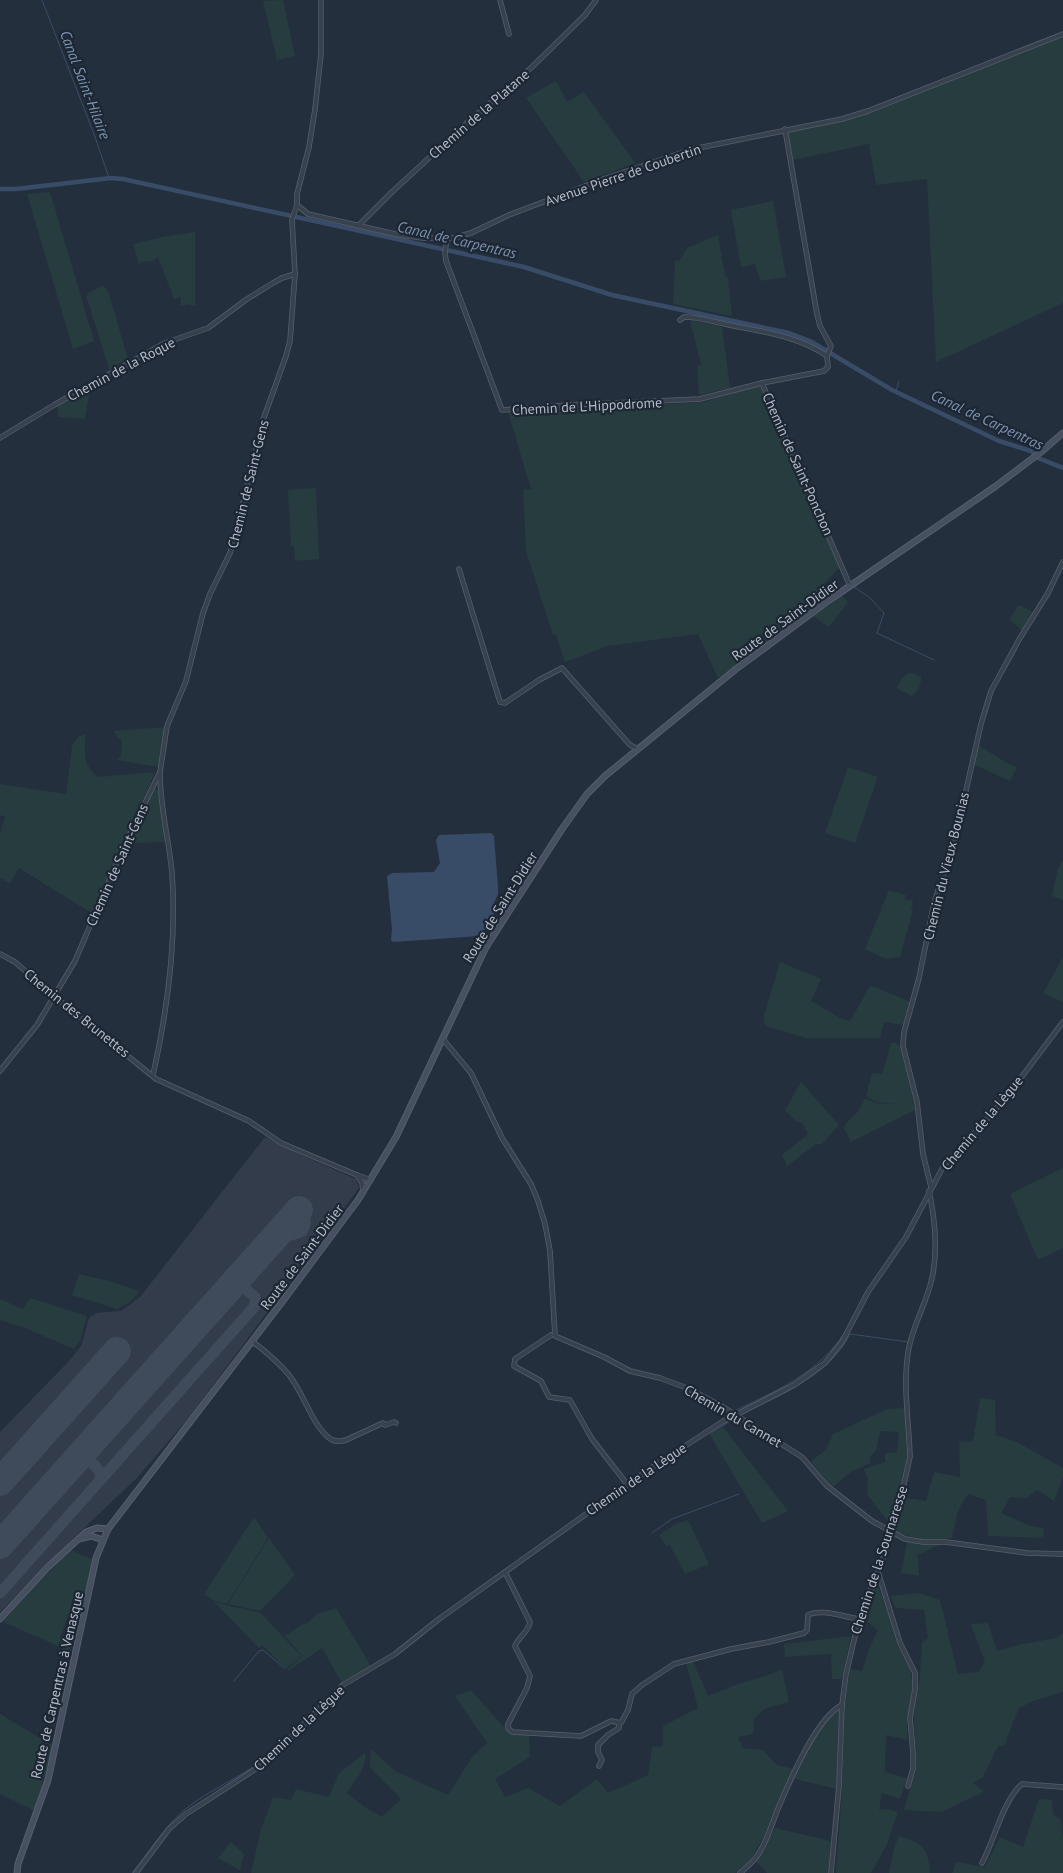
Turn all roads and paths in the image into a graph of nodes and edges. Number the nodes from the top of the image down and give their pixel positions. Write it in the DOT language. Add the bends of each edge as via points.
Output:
graph roads {
  1 [pos="321,0"];
  2 [pos="500,0"];
  3 [pos="596,0"];
  4 [pos="509,34"];
  5 [pos="1063,34"];
  6 [pos="785,129"];
  7 [pos="297,205"];
  8 [pos="359,226"];
  9 [pos="447,238"];
  10 [pos="295,274"];
  11 [pos="680,320"];
  12 [pos="827,356"];
  13 [pos="762,383"];
  14 [pos="1063,433"];
  15 [pos="0,438"];
  16 [pos="1063,562"];
  17 [pos="459,569"];
  18 [pos="850,586"];
  19 [pos="638,749"];
  20 [pos="160,772"];
  21 [pos="0,954"];
  22 [pos="54,996"];
  23 [pos="1063,1022"];
  24 [pos="442,1038"];
  25 [pos="0,1071"];
  26 [pos="153,1075"];
  27 [pos="358,1177"];
  28 [pos="370,1181"];
  29 [pos="930,1189"];
  30 [pos="363,1193"];
  31 [pos="551,1335"];
  32 [pos="252,1341"];
  33 [pos="734,1414"];
  34 [pos="396,1423"];
  35 [pos="627,1484"];
  36 [pos="108,1529"];
  37 [pos="889,1532"];
  38 [pos="79,1540"];
  39 [pos="103,1540"];
  40 [pos="1063,1554"];
  41 [pos="96,1558"];
  42 [pos="505,1572"];
  43 [pos="878,1572"];
  44 [pos="0,1619"];
  45 [pos="859,1619"];
  46 [pos="842,1705"];
  47 [pos="620,1723"];
  48 [pos="599,1766"];
  49 [pos="908,1786"];
  50 [pos="1063,1787"];
  51 [pos="982,1863"];
  52 [pos="17,1873"];
  53 [pos="136,1873"];
  54 [pos="740,1873"];
  55 [pos="831,1873"];
  1 -- 7 [label="street, Chemin de Saint-Gens" via="318,84"];
  2 -- 4 [label="street"];
  3 -- 8 [label="street, Chemin de la Platane" via="532,67 469,121"];
  5 -- 6 [label="street, Avenue Pierre de Coubertin" via="868,112"];
  6 -- 9 [label="street, Avenue Pierre de Coubertin" via="693,149 606,178 471,233"];
  6 -- 12 [label="street, Chemin de Saint-Ponchon" via="817,314 831,346"];
  7 -- 8 [label="street, Avenue Pierre de Coubertin" via="308,214"];
  7 -- 10 [label="street, Chemin de Saint-Gens" via="293,216"];
  8 -- 9 [label="street, Avenue Pierre de Coubertin" via="411,236"];
  9 -- 13 [label="street, Chemin de L'Hippodrome" via="446,260 502,410 568,404 700,400"];
  10 -- 15 [label="street, Chemin de la Roque" via="247,299 208,328 165,344"];
  10 -- 20 [label="street, Chemin de Saint-Gens" via="286,356 263,420 230,553 203,613 186,681 167,726"];
  11 -- 12 [label="street" via="684,317 702,319 794,338"];
  12 -- 13 [label="street, Chemin de Saint-Ponchon" via="826,371"];
  13 -- 18 [label="street, Chemin de Saint-Ponchon"];
  14 -- 18 [label="main road, Route de Saint-Didier" via="976,500"];
  16 -- 29 [label="street, Chemin du Vieux Bounias" via="991,691 980,724 956,835 934,903 904,1032 903,1046 917,1102"];
  17 -- 19 [label="street" via="500,702 505,703 562,668 630,745"];
  18 -- 19 [label="main road, Route de Saint-Didier" via="736,669"];
  19 -- 24 [label="main road, Route de Saint-Didier" via="587,794 562,829 486,947"];
  20 -- 22 [label="street, Chemin de Saint-Gens" via="75,961"];
  20 -- 26 [label="street" via="172,874 172,947 162,1034"];
  21 -- 22 [label="street, Chemin des Brunettes" via="15,962"];
  22 -- 25 [label="street, Chemin de Saint-Gens" via="37,1025"];
  22 -- 26 [label="street, Chemin des Brunettes"];
  23 -- 29 [label="street, Chemin de la Lègue" via="1011,1091 943,1167"];
  24 -- 28 [label="main road, Route de Saint-Didier" via="396,1136"];
  24 -- 33 [label="street, Chemin du Cannet" via="470,1073 538,1201 550,1251 555,1336 630,1371 687,1388"];
  26 -- 27 [label="street, Chemin des Brunettes" via="249,1121 281,1143"];
  27 -- 28 [label="street, Chemin des Brunettes"];
  27 -- 30 [label="street"];
  28 -- 30 [label="main road, Route de Saint-Didier"];
  29 -- 33 [label="street, Chemin de la Lègue" via="906,1237 868,1292 836,1351 794,1385"];
  29 -- 37 [label="street, Chemin de la Sournaresse" via="934,1263 909,1347 906,1375 909,1468"];
  30 -- 32 [label="main road, Route de Saint-Didier"];
  31 -- 35 [label="street" via="515,1359 514,1366 541,1381 549,1397 570,1400 592,1439"];
  32 -- 34 [label="street" via="290,1376 328,1438 339,1442 383,1423"];
  32 -- 36 [label="main road, Route de Saint-Didier"];
  33 -- 35 [label="street, Chemin de la Lègue"];
  33 -- 37 [label="street, Chemin du Cannet" via="802,1457 827,1486"];
  35 -- 42 [label="street, Chemin de la Lègue"];
  36 -- 38 [label="main road" via="90,1529"];
  36 -- 39 [label="main road, Route de Saint-Didier"];
  37 -- 40 [label="street, Chemin du Cannet" via="923,1542"];
  37 -- 43 [label="street, Chemin de la Sournaresse"];
  38 -- 39 [label="main road" via="95,1536"];
  38 -- 44 [label="main road" via="47,1568"];
  39 -- 41 [label="main road, Route de Saint-Didier"];
  41 -- 52 [label="main road, Route de Carpentras à Venasque" via="48,1780"];
  42 -- 47 [label="street" via="530,1622 515,1646 528,1670 529,1682 508,1724 509,1730 574,1736 611,1722"];
  42 -- 53 [label="street, Chemin de la Lègue" via="395,1654 343,1685 265,1763 186,1814 170,1829"];
  43 -- 45 [label="street, Chemin de la Sournaresse"];
  43 -- 49 [label="street" via="900,1643 915,1673 910,1718 913,1769"];
  45 -- 46 [label="street, Chemin de la Sournaresse"];
  45 -- 47 [label="street" via="810,1613 804,1633 674,1664 632,1694"];
  46 -- 54 [label="street" via="825,1718 810,1742 755,1859"];
  46 -- 55 [label="street, Chemin de la Sournaresse" via="840,1786"];
  47 -- 48 [label="street" via="619,1728 598,1745 602,1760"];
  50 -- 51 [label="street" via="1022,1784 1016,1789"];
}
